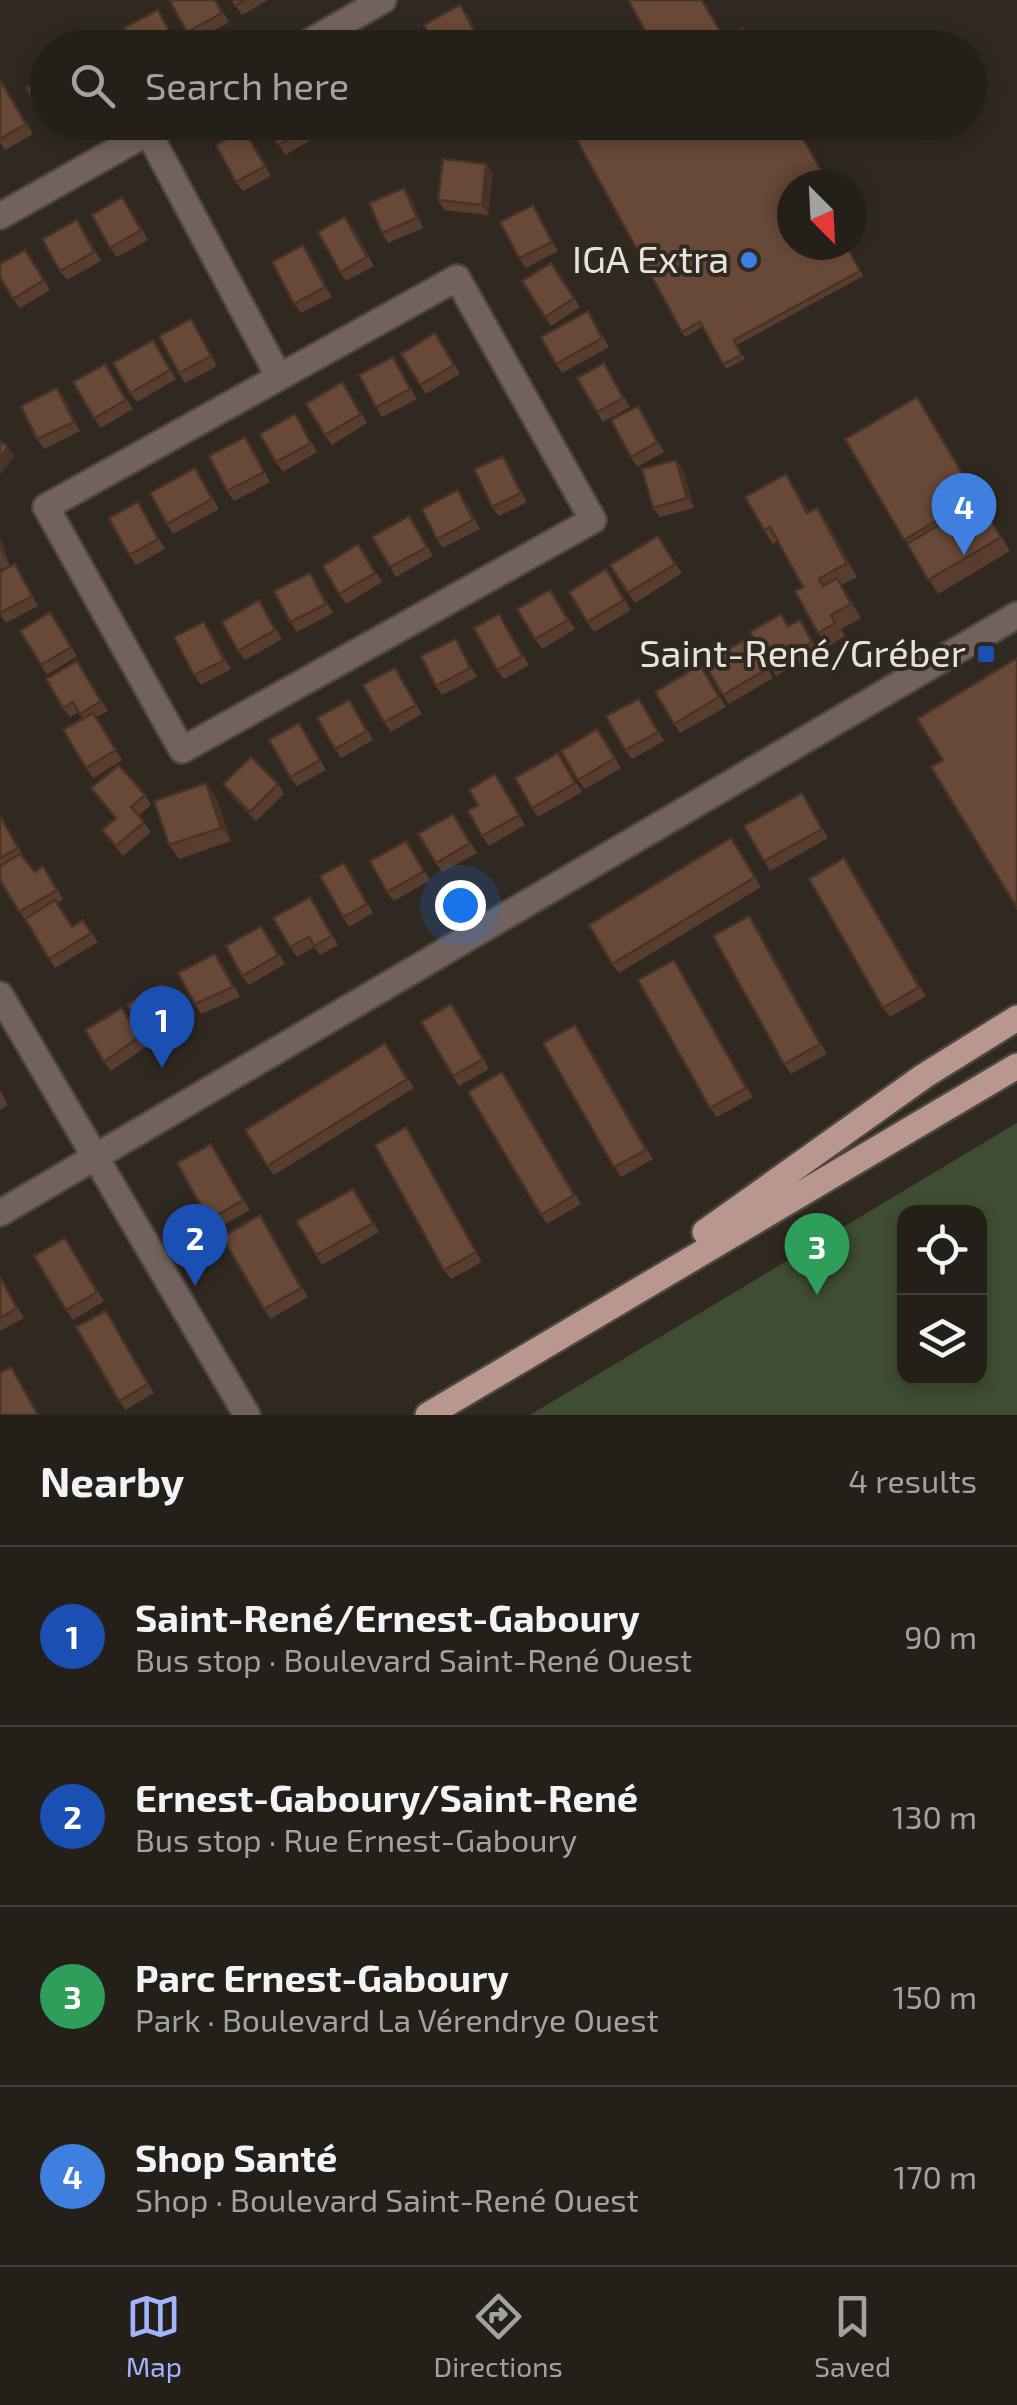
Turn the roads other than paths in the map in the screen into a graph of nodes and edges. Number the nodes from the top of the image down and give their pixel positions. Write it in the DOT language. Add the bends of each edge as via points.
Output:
graph roads {
  1 [pos="383,0"];
  2 [pos="330,30"];
  3 [pos="134,140"];
  4 [pos="163,140"];
  5 [pos="0,216"];
  6 [pos="280,377"];
  7 [pos="1017,615"];
  8 [pos="0,995"];
  9 [pos="1017,1018"];
  10 [pos="1017,1066"];
  11 [pos="94,1157"];
  12 [pos="0,1212"];
  13 [pos="575,1325"];
  14 [pos="247,1415"];
  15 [pos="428,1415"];
  1 -- 2 [label="street"];
  3 -- 5 [label="street"];
  4 -- 6 [label="street"];
  6 -- 6 [label="street" via="457,278 592,520 182,750 46,507"];
  7 -- 11 [label="street"];
  8 -- 11 [label="street"];
  9 -- 13 [label="main road" via="924,1076"];
  10 -- 13 [label="main road"];
  11 -- 12 [label="street"];
  11 -- 14 [label="street"];
  13 -- 15 [label="main road"];
}
